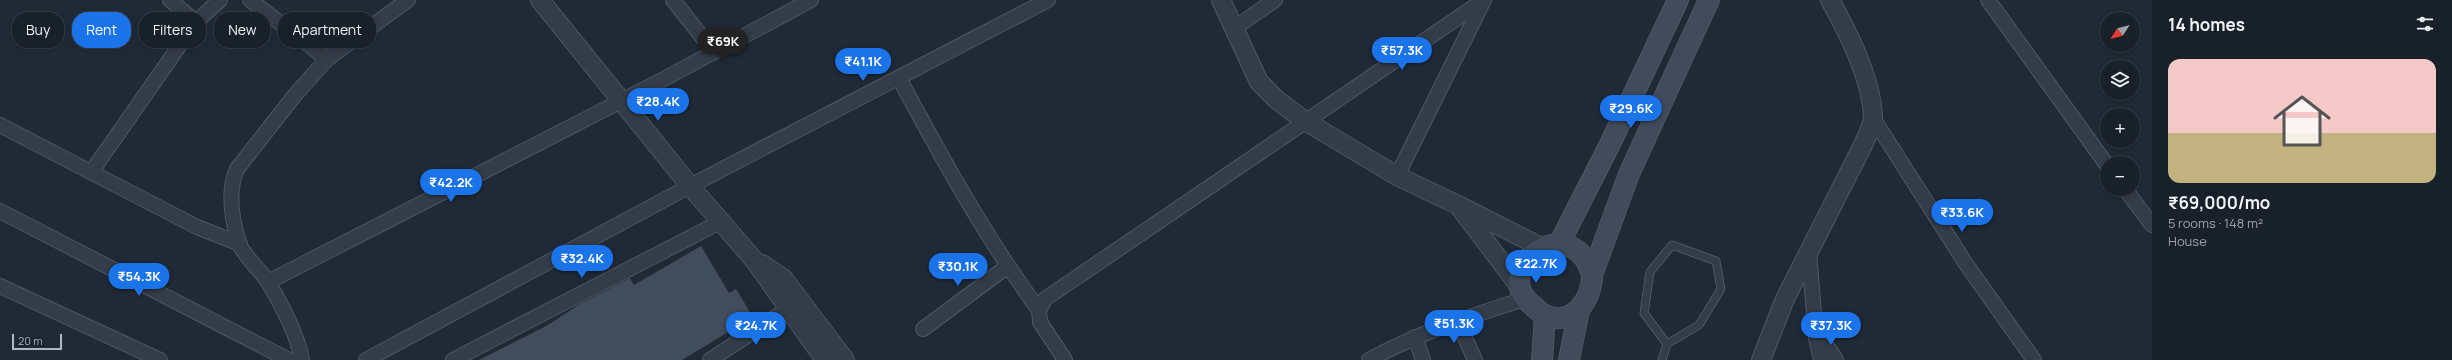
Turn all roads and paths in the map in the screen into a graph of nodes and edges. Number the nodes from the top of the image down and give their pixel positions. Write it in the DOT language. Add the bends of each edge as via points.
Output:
graph roads {
  1 [pos="170,0"];
  2 [pos="220,0"];
  3 [pos="250,0"];
  4 [pos="408,0"];
  5 [pos="540,0"];
  6 [pos="673,0"];
  7 [pos="811,0"];
  8 [pos="1048,0"];
  9 [pos="1221,0"];
  10 [pos="1276,0"];
  11 [pos="1484,0"];
  12 [pos="1678,0"];
  13 [pos="1709,0"];
  14 [pos="1830,0"];
  15 [pos="1988,0"];
  16 [pos="184,12"];
  17 [pos="206,13"];
  18 [pos="1233,29"];
  19 [pos="178,48"];
  20 [pos="714,52"];
  21 [pos="327,59"];
  22 [pos="899,78"];
  23 [pos="622,100"];
  24 [pos="1873,118"];
  25 [pos="1305,122"];
  26 [pos="0,125"];
  27 [pos="2101,156"];
  28 [pos="92,171"];
  29 [pos="1397,176"];
  30 [pos="690,186"];
  31 [pos="2130,196"];
  32 [pos="1458,205"];
  33 [pos="0,211"];
  34 [pos="722,221"];
  35 [pos="2152,225"];
  36 [pos="240,244"];
  37 [pos="1550,245"];
  38 [pos="1809,252"];
  39 [pos="755,261"];
  40 [pos="1008,266"];
  41 [pos="1592,275"];
  42 [pos="268,282"];
  43 [pos="0,286"];
  44 [pos="1522,293"];
  45 [pos="788,310"];
  46 [pos="1039,310"];
  47 [pos="1579,310"];
  48 [pos="1545,316"];
  49 [pos="1457,320"];
  50 [pos="923,329"];
  51 [pos="1416,337"];
  52 [pos="1816,338"];
  53 [pos="1666,344"];
  54 [pos="160,360"];
  55 [pos="289,360"];
  56 [pos="302,360"];
  57 [pos="366,360"];
  58 [pos="453,360"];
  59 [pos="710,360"];
  60 [pos="825,360"];
  61 [pos="845,360"];
  62 [pos="1065,360"];
  63 [pos="1369,360"];
  64 [pos="1423,360"];
  65 [pos="1475,360"];
  66 [pos="1542,360"];
  67 [pos="1568,360"];
  68 [pos="1662,360"];
  69 [pos="1762,360"];
  70 [pos="1821,360"];
  71 [pos="1836,360"];
  72 [pos="2034,360"];
  1 -- 16 [label="street"];
  2 -- 17 [label="street"];
  3 -- 21 [label="street"];
  4 -- 21 [label="street"];
  5 -- 23 [label="street"];
  6 -- 20 [label="street"];
  7 -- 20 [label="street"];
  8 -- 22 [label="street"];
  9 -- 18 [label="street"];
  10 -- 18 [label="street"];
  11 -- 25 [label="street"];
  11 -- 29 [label="street"];
  12 -- 37 [label="main road" via="1609,146"];
  13 -- 41 [label="main road" via="1629,174"];
  14 -- 24 [label="street" via="1857,56 1869,92"];
  15 -- 27 [label="street"];
  18 -- 25 [label="street" via="1259,82"];
  19 -- 28 [label="street"];
  20 -- 23 [label="street"];
  21 -- 36 [label="street" via="236,169 230,192"];
  22 -- 30 [label="street"];
  22 -- 40 [label="street" via="947,167"];
  23 -- 30 [label="street"];
  23 -- 42 [label="street"];
  24 -- 38 [label="street" via="1864,143"];
  24 -- 72 [label="street" via="1966,264"];
  25 -- 29 [label="street"];
  25 -- 46 [label="street" via="1045,299"];
  26 -- 28 [label="street"];
  28 -- 36 [label="street" via="197,227"];
  29 -- 32 [label="street"];
  30 -- 34 [label="street"];
  30 -- 57 [label="street"];
  31 -- 35 [label="street"];
  32 -- 37 [label="street"];
  32 -- 44 [label="street"];
  33 -- 55 [label="street"];
  34 -- 39 [label="street"];
  34 -- 58 [label="street"];
  36 -- 42 [label="street"];
  37 -- 41 [label="main road" via="1572,248 1582,255"];
  37 -- 44 [label="main road" via="1524,262 1520,274"];
  38 -- 52 [label="street"];
  38 -- 69 [label="street" via="1785,299"];
  39 -- 45 [label="street"];
  39 -- 61 [label="street" via="783,278"];
  40 -- 46 [label="street"];
  40 -- 50 [label="street"];
  41 -- 47 [label="main road" via="1592,288 1588,300"];
  42 -- 56 [label="street" via="300,346"];
  43 -- 54 [label="street"];
  44 -- 48 [label="main road"];
  44 -- 49 [label="street"];
  45 -- 59 [label="street"];
  45 -- 60 [label="street"];
  46 -- 62 [label="street" via="1040,322"];
  47 -- 48 [label="main road" via="1568,316"];
  47 -- 67 [label="main road"];
  48 -- 66 [label="main road"];
  49 -- 51 [label="street"];
  49 -- 65 [label="street"];
  51 -- 63 [label="street"];
  51 -- 64 [label="street"];
  52 -- 70 [label="street"];
  52 -- 71 [label="street" via="1830,350"];
  53 -- 53 [label="lane" via="1644,313 1650,272 1672,245 1716,261 1721,289 1700,325"];
  53 -- 68 [label="lane"];
}
